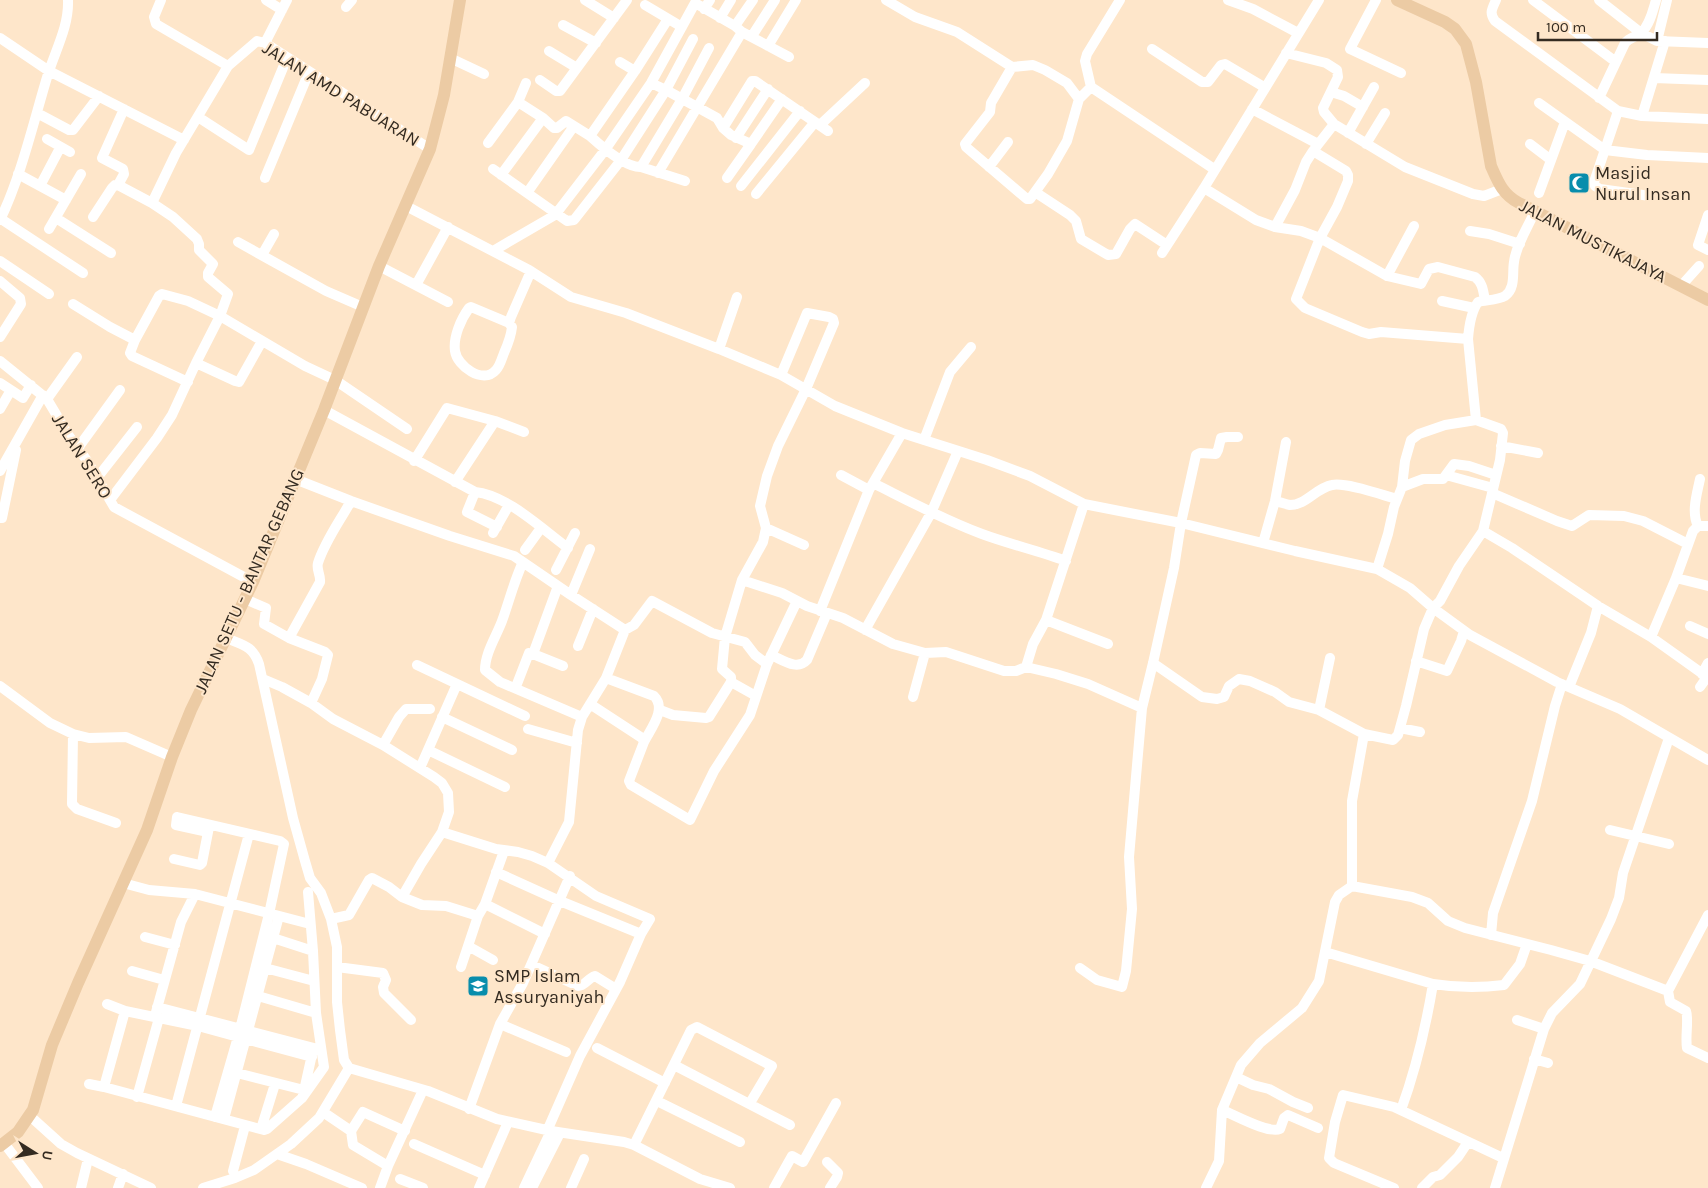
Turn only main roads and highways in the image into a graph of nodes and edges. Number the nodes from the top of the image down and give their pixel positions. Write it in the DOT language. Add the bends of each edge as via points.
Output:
graph roads {
  1 [pos="460,0"];
  2 [pos="1396,0"];
  3 [pos="1708,300"];
  4 [pos="2,1144"];
  1 -- 4 [label="main road, JALAN SETU - BANTAR GEBANG" via="444,95 430,149 379,266 253,582 191,710 153,815 52,1046 34,1110 18,1132"];
  2 -- 3 [label="main road, JALAN MUSTIKAJAYA" via="1445,22 1466,44 1491,166 1502,190 1512,199"];
}
